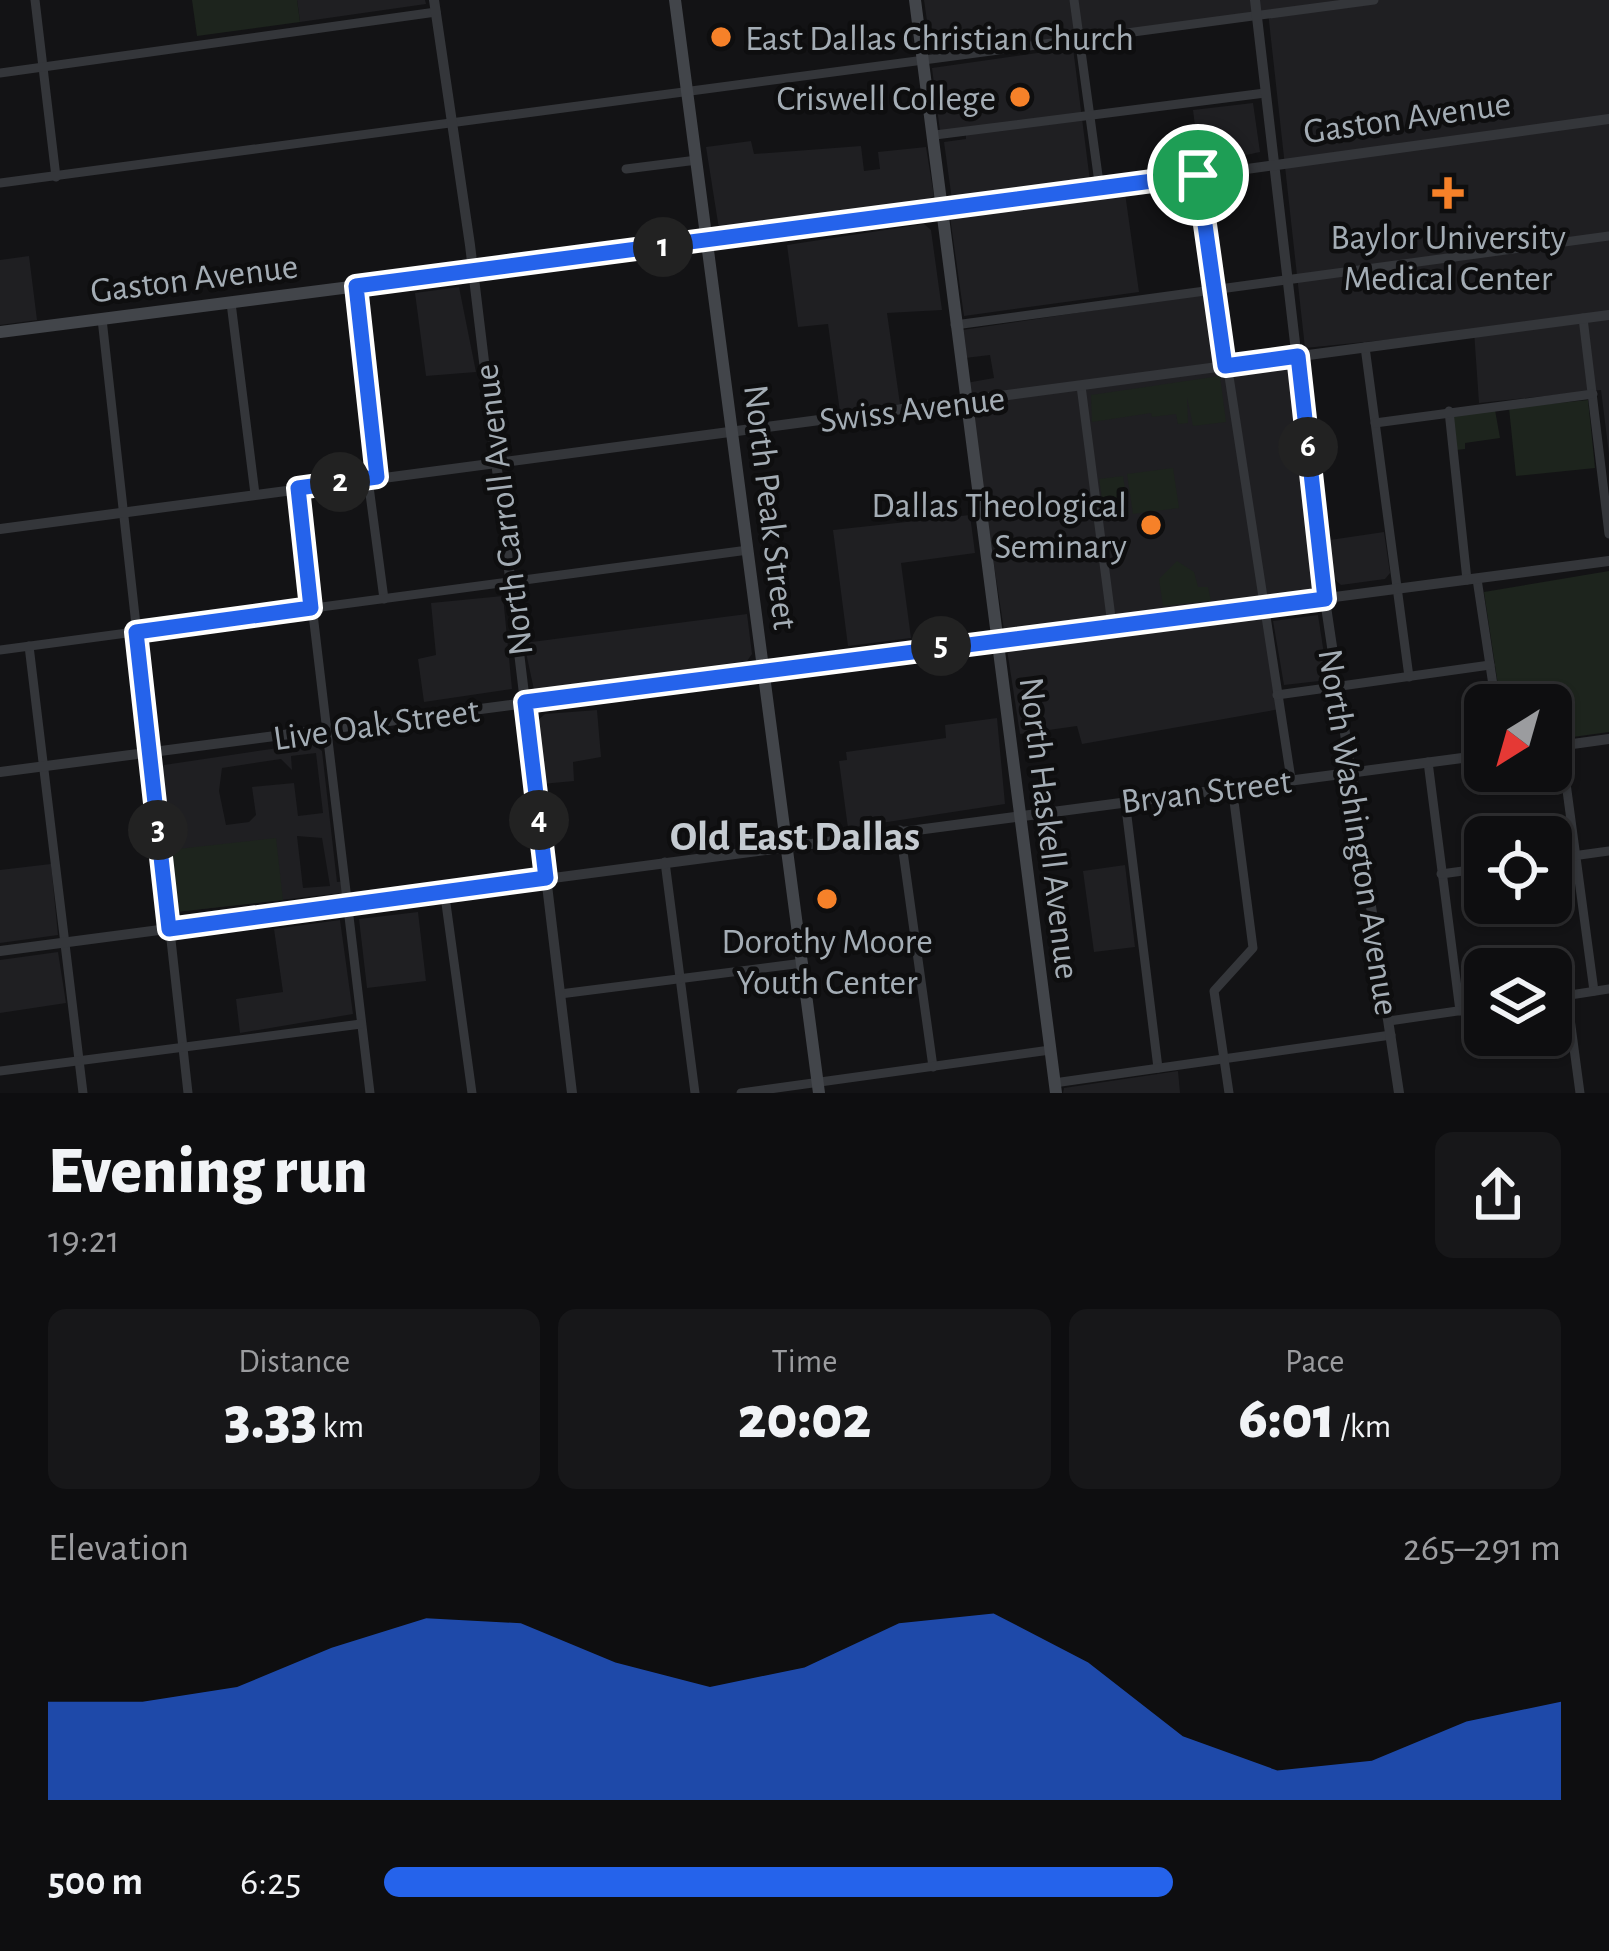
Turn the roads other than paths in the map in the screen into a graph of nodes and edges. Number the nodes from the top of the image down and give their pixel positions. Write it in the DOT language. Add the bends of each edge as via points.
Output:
graph roads {
  1 [pos="35,0"];
  2 [pos="675,0"];
  3 [pos="915,0"];
  4 [pos="1074,0"];
  5 [pos="1255,0"];
  6 [pos="1374,0"];
  7 [pos="435,6"];
  8 [pos="1257,17"];
  9 [pos="1080,43"];
  10 [pos="924,62"];
  11 [pos="43,67"];
  12 [pos="0,73"];
  13 [pos="688,93"];
  14 [pos="1265,93"];
  15 [pos="1090,116"];
  16 [pos="1609,119"];
  17 [pos="452,126"];
  18 [pos="934,135"];
  19 [pos="697,160"];
  20 [pos="1274,165"];
  21 [pos="626,169"];
  22 [pos="1198,175"];
  23 [pos="56,177"];
  24 [pos="0,183"];
  25 [pos="1100,190"];
  26 [pos="943,211"];
  27 [pos="1609,236"];
  28 [pos="707,241"];
  29 [pos="473,271"];
  30 [pos="1290,280"];
  31 [pos="356,286"];
  32 [pos="1214,290"];
  33 [pos="231,303"];
  34 [pos="1609,315"];
  35 [pos="1583,318"];
  36 [pos="102,319"];
  37 [pos="955,325"];
  38 [pos="0,332"];
  39 [pos="1365,346"];
  40 [pos="1298,356"];
  41 [pos="1225,366"];
  42 [pos="1081,386"];
  43 [pos="1593,394"];
  44 [pos="964,402"];
  45 [pos="1449,410"];
  46 [pos="1375,422"];
  47 [pos="733,430"];
  48 [pos="495,462"];
  49 [pos="373,478"];
  50 [pos="298,488"];
  51 [pos="255,494"];
  52 [pos="124,513"];
  53 [pos="0,529"];
  54 [pos="1609,534"];
  55 [pos="748,550"];
  56 [pos="1609,561"];
  57 [pos="1473,580"];
  58 [pos="510,582"];
  59 [pos="1398,590"];
  60 [pos="384,599"];
  61 [pos="1325,599"];
  62 [pos="311,608"];
  63 [pos="1263,608"];
  64 [pos="1112,625"];
  65 [pos="136,632"];
  66 [pos="997,638"];
  67 [pos="29,646"];
  68 [pos="0,650"];
  69 [pos="1490,665"];
  70 [pos="763,668"];
  71 [pos="1409,677"];
  72 [pos="1493,684"];
  73 [pos="1338,686"];
  74 [pos="1277,695"];
  75 [pos="525,702"];
  76 [pos="327,730"];
  77 [pos="1609,739"];
  78 [pos="1572,744"];
  79 [pos="148,753"];
  80 [pos="1464,758"];
  81 [pos="1428,762"];
  82 [pos="44,766"];
  83 [pos="1352,770"];
  84 [pos="0,772"];
  85 [pos="1291,779"];
  86 [pos="1232,786"];
  87 [pos="1564,792"];
  88 [pos="1125,800"];
  89 [pos="1019,814"];
  90 [pos="900,830"];
  91 [pos="787,845"];
  92 [pos="1609,851"];
  93 [pos="1572,856"];
  94 [pos="1575,856"];
  95 [pos="665,862"];
  96 [pos="1464,871"];
  97 [pos="1441,874"];
  98 [pos="546,878"];
  99 [pos="444,889"];
  100 [pos="346,903"];
  101 [pos="169,929"];
  102 [pos="64,943"];
  103 [pos="0,951"];
  104 [pos="803,963"];
  105 [pos="680,979"];
  106 [pos="1609,989"];
  107 [pos="1594,991"];
  108 [pos="560,994"];
  109 [pos="1572,995"];
  110 [pos="1464,1010"];
  111 [pos="1460,1011"];
  112 [pos="1389,1021"];
  113 [pos="361,1024"];
  114 [pos="1572,1028"];
  115 [pos="1391,1035"];
  116 [pos="183,1047"];
  117 [pos="1050,1051"];
  118 [pos="1224,1059"];
  119 [pos="79,1060"];
  120 [pos="933,1066"];
  121 [pos="1158,1068"];
  122 [pos="0,1070"];
  123 [pos="819,1088"];
  124 [pos="1055,1088"];
  125 [pos="83,1093"];
  126 [pos="188,1093"];
  127 [pos="370,1093"];
  128 [pos="472,1093"];
  129 [pos="572,1093"];
  130 [pos="695,1093"];
  131 [pos="741,1093"];
  132 [pos="1228,1093"];
  133 [pos="1399,1093"];
  134 [pos="1580,1093"];
  1 -- 11 [label="street"];
  2 -- 13 [label="main road, North Peak Street"];
  3 -- 10 [label="main road, North Haskell Avenue"];
  4 -- 9 [label="street"];
  5 -- 8 [label="street, North Washington Avenue"];
  6 -- 8 [label="street"];
  7 -- 11 [label="street"];
  7 -- 17 [label="street, North Carroll Avenue"];
  8 -- 9 [label="street"];
  8 -- 14 [label="street, North Washington Avenue"];
  9 -- 10 [label="street"];
  9 -- 15 [label="street"];
  10 -- 13 [label="street"];
  10 -- 18 [label="main road, North Haskell Avenue"];
  11 -- 12 [label="street"];
  11 -- 23 [label="street"];
  13 -- 17 [label="street"];
  13 -- 19 [label="main road, North Peak Street"];
  14 -- 15 [label="street"];
  14 -- 20 [label="street, North Washington Avenue"];
  15 -- 18 [label="street"];
  15 -- 25 [label="street"];
  16 -- 20 [label="street, Gaston Avenue"];
  17 -- 23 [label="street"];
  17 -- 29 [label="street, North Carroll Avenue"];
  18 -- 26 [label="main road, North Haskell Avenue"];
  19 -- 21 [label="street"];
  19 -- 28 [label="main road, North Peak Street"];
  20 -- 22 [label="street, Gaston Avenue"];
  20 -- 30 [label="street, North Washington Avenue"];
  22 -- 25 [label="street, Gaston Avenue"];
  22 -- 32 [label="street"];
  23 -- 24 [label="street"];
  25 -- 26 [label="street, Gaston Avenue"];
  26 -- 28 [label="main road, Gaston Avenue"];
  26 -- 37 [label="main road, North Haskell Avenue"];
  27 -- 30 [label="street"];
  28 -- 29 [label="main road, Gaston Avenue"];
  28 -- 47 [label="main road, North Peak Street"];
  29 -- 31 [label="main road, Gaston Avenue"];
  29 -- 48 [label="street, North Carroll Avenue"];
  30 -- 32 [label="street"];
  30 -- 40 [label="street, North Washington Avenue"];
  31 -- 33 [label="main road, Gaston Avenue"];
  31 -- 49 [label="street"];
  32 -- 37 [label="street"];
  32 -- 41 [label="street"];
  33 -- 36 [label="main road, Gaston Avenue"];
  33 -- 51 [label="street"];
  34 -- 35 [label="street, Swiss Avenue"];
  35 -- 39 [label="street, Swiss Avenue"];
  35 -- 43 [label="street"];
  36 -- 38 [label="main road, Gaston Avenue"];
  36 -- 52 [label="street"];
  37 -- 44 [label="main road, North Haskell Avenue"];
  39 -- 40 [label="street, Swiss Avenue"];
  39 -- 46 [label="street"];
  40 -- 41 [label="street, Swiss Avenue"];
  40 -- 61 [label="street, North Washington Avenue"];
  41 -- 42 [label="street, Swiss Avenue"];
  41 -- 63 [label="street"];
  42 -- 44 [label="street, Swiss Avenue"];
  42 -- 64 [label="street"];
  43 -- 45 [label="street"];
  43 -- 54 [label="street"];
  44 -- 47 [label="street, Swiss Avenue"];
  44 -- 66 [label="main road, North Haskell Avenue"];
  45 -- 46 [label="street"];
  45 -- 57 [label="street"];
  46 -- 59 [label="street"];
  47 -- 48 [label="street, Swiss Avenue"];
  47 -- 55 [label="main road, North Peak Street"];
  48 -- 49 [label="street, Swiss Avenue"];
  48 -- 58 [label="street, North Carroll Avenue"];
  49 -- 50 [label="street, Swiss Avenue"];
  49 -- 60 [label="street"];
  50 -- 51 [label="street, Swiss Avenue"];
  50 -- 62 [label="street"];
  51 -- 52 [label="street, Swiss Avenue"];
  52 -- 53 [label="street, Swiss Avenue"];
  52 -- 65 [label="street"];
  55 -- 58 [label="street"];
  55 -- 70 [label="main road, North Peak Street"];
  56 -- 57 [label="street, Live Oak Street"];
  57 -- 59 [label="street, Live Oak Street"];
  57 -- 69 [label="street"];
  58 -- 60 [label="street"];
  58 -- 75 [label="street, North Carroll Avenue"];
  59 -- 61 [label="street, Live Oak Street"];
  59 -- 71 [label="street"];
  60 -- 62 [label="street"];
  61 -- 63 [label="street, Live Oak Street"];
  61 -- 73 [label="street, North Washington Avenue"];
  62 -- 65 [label="street"];
  62 -- 76 [label="street"];
  63 -- 64 [label="street, Live Oak Street"];
  63 -- 74 [label="street"];
  64 -- 66 [label="street, Live Oak Street"];
  65 -- 67 [label="street"];
  65 -- 79 [label="street"];
  66 -- 70 [label="street, Live Oak Street"];
  66 -- 89 [label="main road, North Haskell Avenue"];
  67 -- 68 [label="street"];
  67 -- 82 [label="street"];
  69 -- 71 [label="street"];
  69 -- 72 [label="street"];
  70 -- 75 [label="street, Live Oak Street"];
  70 -- 91 [label="main road, North Peak Street"];
  71 -- 73 [label="street"];
  73 -- 74 [label="street"];
  73 -- 83 [label="street, North Washington Avenue"];
  74 -- 85 [label="street"];
  75 -- 76 [label="street, Live Oak Street"];
  75 -- 98 [label="street, North Carroll Avenue"];
  76 -- 79 [label="street, Live Oak Street"];
  76 -- 100 [label="street"];
  77 -- 78 [label="street"];
  79 -- 82 [label="street, Live Oak Street"];
  79 -- 101 [label="street"];
  80 -- 81 [label="street, Bryan Street"];
  81 -- 83 [label="street, Bryan Street"];
  81 -- 97 [label="street"];
  82 -- 84 [label="street, Live Oak Street"];
  82 -- 102 [label="street"];
  83 -- 85 [label="street, Bryan Street"];
  83 -- 112 [label="street, North Washington Avenue"];
  85 -- 86 [label="street, Bryan Street"];
  86 -- 88 [label="street, Bryan Street"];
  86 -- 118 [label="street" via="1253,947 1214,991"];
  87 -- 94 [label="street"];
  88 -- 89 [label="street, Bryan Street"];
  88 -- 121 [label="street"];
  89 -- 90 [label="street, Bryan Street"];
  89 -- 117 [label="main road, North Haskell Avenue"];
  90 -- 91 [label="street, Bryan Street"];
  90 -- 120 [label="street"];
  91 -- 95 [label="street, Bryan Street"];
  91 -- 104 [label="main road, North Peak Street"];
  92 -- 94 [label="street"];
  93 -- 94 [label="street"];
  94 -- 107 [label="street"];
  95 -- 98 [label="street, Bryan Street"];
  95 -- 105 [label="street"];
  96 -- 97 [label="street"];
  97 -- 111 [label="street"];
  98 -- 99 [label="street, Bryan Street"];
  98 -- 108 [label="street, North Carroll Avenue"];
  99 -- 100 [label="street, Bryan Street"];
  99 -- 128 [label="street"];
  100 -- 101 [label="street, Bryan Street"];
  100 -- 113 [label="street"];
  101 -- 102 [label="street, Bryan Street"];
  101 -- 116 [label="street"];
  102 -- 103 [label="street, Bryan Street"];
  102 -- 119 [label="street"];
  104 -- 105 [label="street"];
  104 -- 123 [label="main road, North Peak Street"];
  105 -- 108 [label="street"];
  105 -- 130 [label="street"];
  106 -- 107 [label="street"];
  107 -- 109 [label="street"];
  108 -- 129 [label="street, North Carroll Avenue"];
  110 -- 111 [label="street"];
  111 -- 112 [label="street"];
  112 -- 115 [label="street, North Washington Avenue"];
  113 -- 116 [label="street"];
  113 -- 127 [label="street"];
  114 -- 134 [label="street"];
  115 -- 118 [label="street"];
  115 -- 133 [label="street, North Washington Avenue"];
  116 -- 119 [label="street"];
  116 -- 126 [label="street"];
  117 -- 120 [label="street"];
  117 -- 124 [label="main road, North Haskell Avenue"];
  118 -- 121 [label="street"];
  118 -- 132 [label="street"];
  119 -- 122 [label="street"];
  119 -- 125 [label="street"];
  120 -- 123 [label="street"];
  121 -- 124 [label="street"];
  123 -- 131 [label="street"];
}
